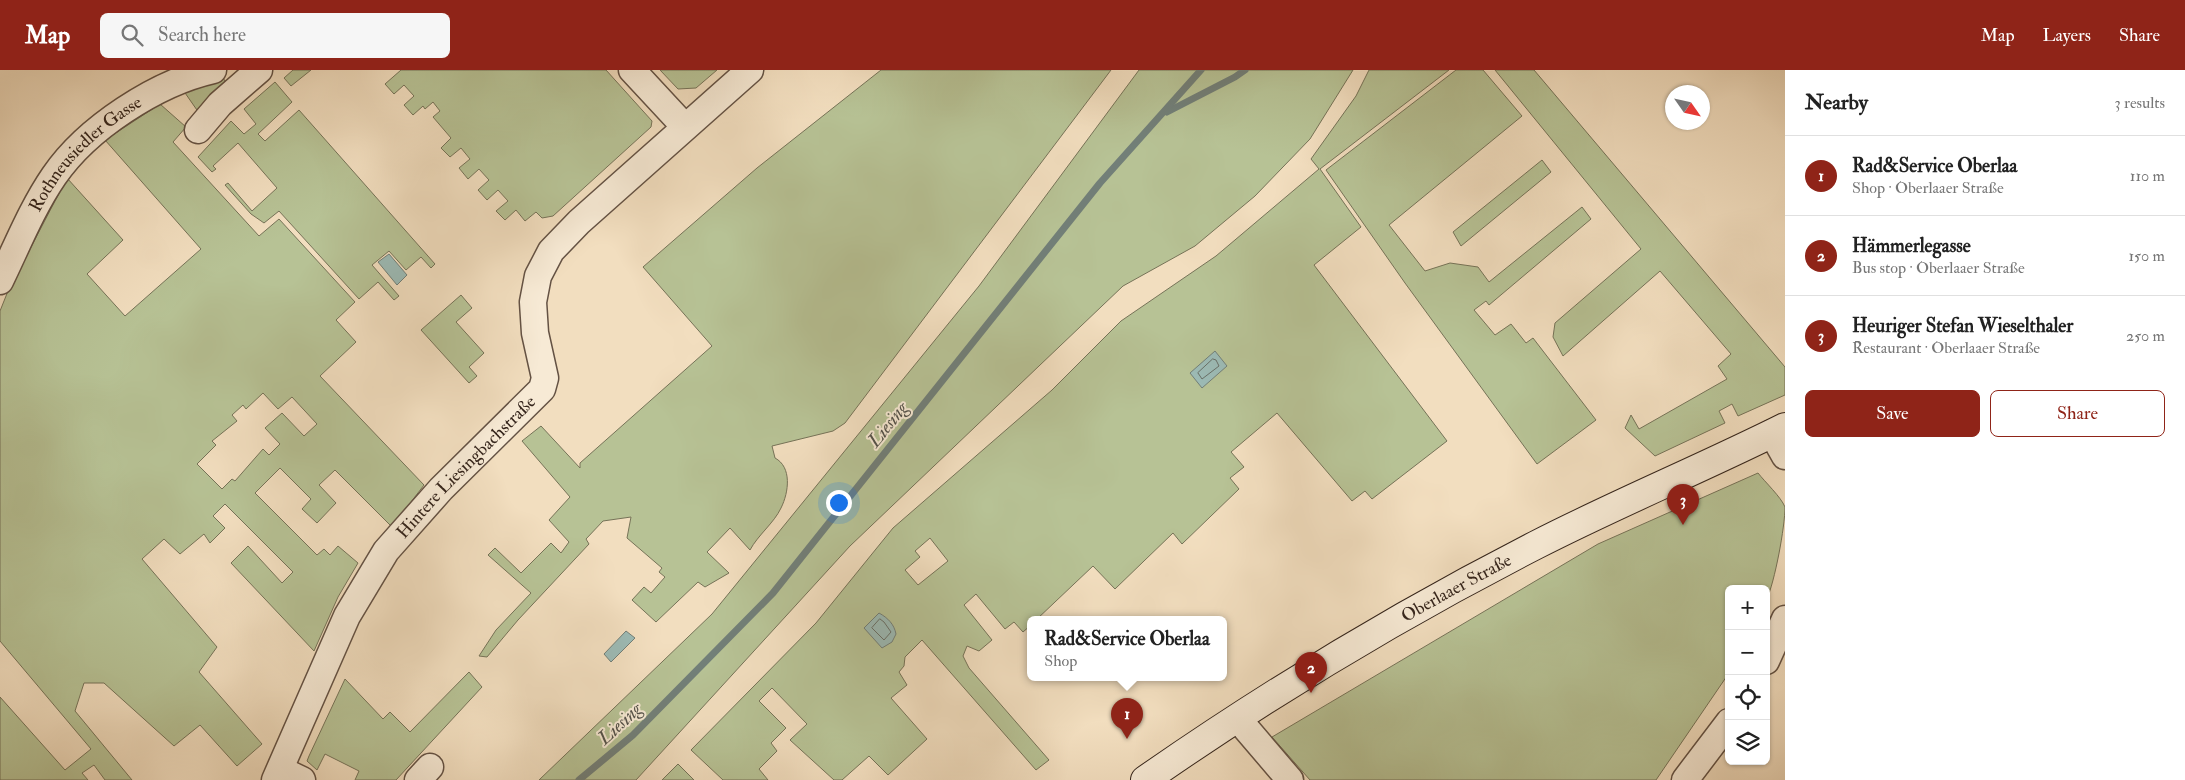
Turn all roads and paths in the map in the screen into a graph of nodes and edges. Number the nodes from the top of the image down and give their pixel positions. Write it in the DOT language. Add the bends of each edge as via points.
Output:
graph roads {
  1 [pos="213,70"];
  2 [pos="259,70"];
  3 [pos="632,70"];
  4 [pos="750,70"];
  5 [pos="685,127"];
  6 [pos="198,130"];
  7 [pos="0,281"];
  8 [pos="1781,439"];
  9 [pos="1785,619"];
  10 [pos="1770,652"];
  11 [pos="1238,719"];
  12 [pos="1725,727"];
  13 [pos="286,777"];
  14 [pos="1145,780"];
  15 [pos="1290,780"];
  16 [pos="1685,780"];
  1 -- 7 [label="street, Rothneusiedler Gasse" via="134,104 106,122 78,147 53,177"];
  2 -- 6 [label="street" via="220,104"];
  3 -- 5 [label="street"];
  4 -- 5 [label="street, Hintere Liesingbachstraße"];
  5 -- 13 [label="street, Hintere Liesingbachstraße" via="551,251 538,276 533,302 544,384 538,395 441,489 386,551 347,616"];
  8 -- 11 [label="main road, Oberlaaer Straße" via="1538,544 1437,597"];
  9 -- 10 [label="street"];
  11 -- 14 [label="main road, Oberlaaer Straße"];
  11 -- 15 [label="street"];
  12 -- 16 [label="street"];
}
